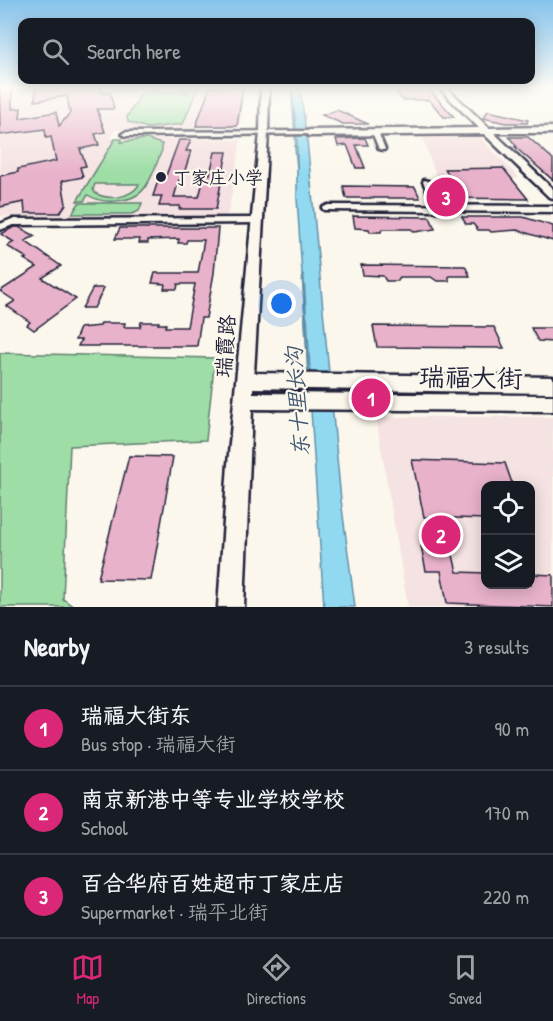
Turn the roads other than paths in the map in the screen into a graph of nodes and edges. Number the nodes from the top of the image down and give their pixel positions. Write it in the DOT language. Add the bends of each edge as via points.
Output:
graph roads {
  1 [pos="270,115"];
  2 [pos="471,115"];
  3 [pos="487,130"];
  4 [pos="553,130"];
  5 [pos="375,132"];
  6 [pos="272,133"];
  7 [pos="309,133"];
  8 [pos="125,134"];
  9 [pos="382,149"];
  10 [pos="427,182"];
  11 [pos="553,195"];
  12 [pos="328,208"];
  13 [pos="440,209"];
  14 [pos="553,209"];
  15 [pos="257,221"];
  16 [pos="0,227"];
  17 [pos="245,380"];
  18 [pos="553,385"];
  19 [pos="244,401"];
  20 [pos="553,403"];
  21 [pos="231,607"];
  1 -- 6 [label="street, 瑞霞路"];
  2 -- 3 [label="street"];
  3 -- 4 [label="street"];
  3 -- 5 [label="street"];
  3 -- 11 [label="street"];
  5 -- 7 [label="street"];
  5 -- 9 [label="street"];
  6 -- 7 [label="street"];
  6 -- 8 [label="street"];
  6 -- 15 [label="street, 瑞霞路"];
  10 -- 13 [label="street"];
  12 -- 13 [label="street"];
  13 -- 14 [label="street"];
  15 -- 16 [label="street" via="12,222"];
  15 -- 17 [label="street, 瑞霞路"];
  17 -- 18 [label="street, 瑞福大街"];
  17 -- 19 [label="street, 瑞霞路"];
  19 -- 20 [label="street, 瑞福大街"];
  19 -- 21 [label="street, 瑞霞路"];
}
